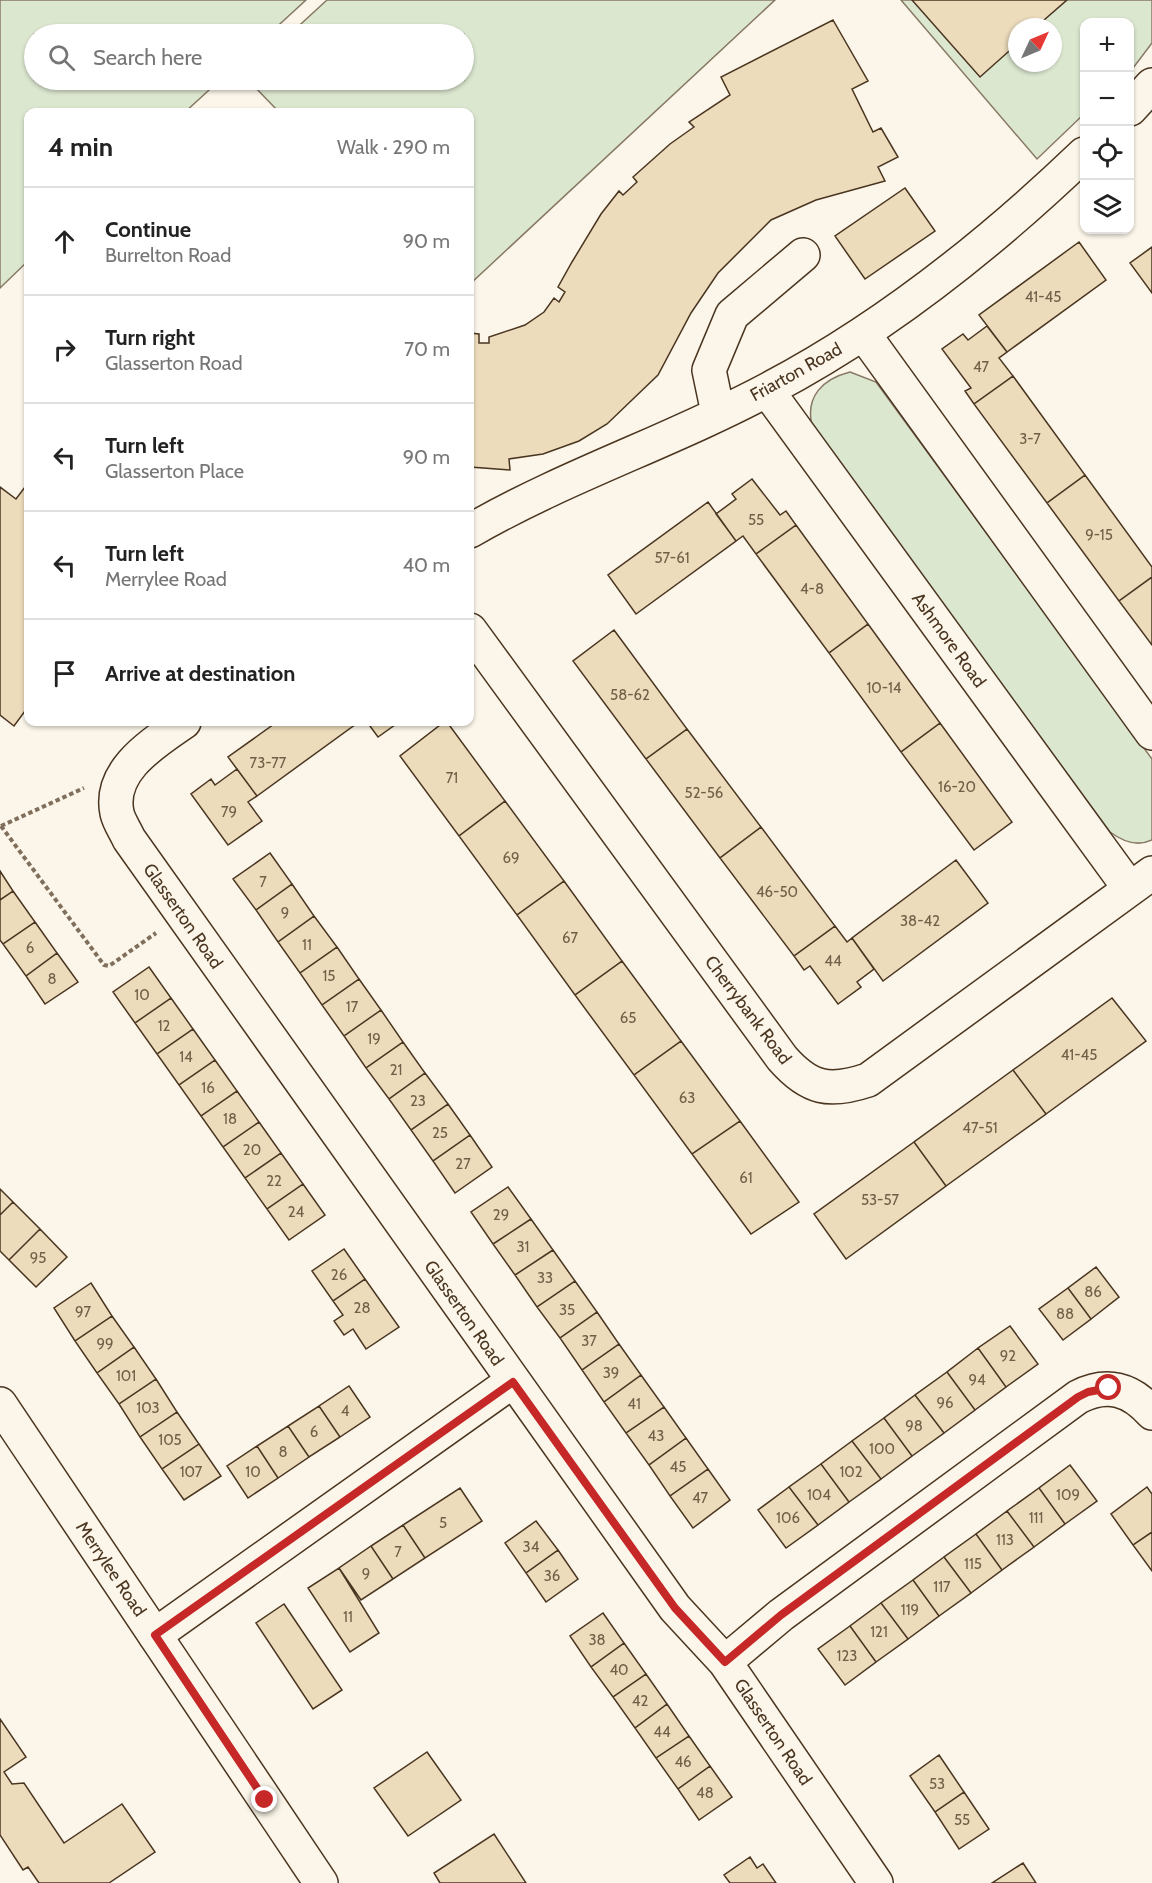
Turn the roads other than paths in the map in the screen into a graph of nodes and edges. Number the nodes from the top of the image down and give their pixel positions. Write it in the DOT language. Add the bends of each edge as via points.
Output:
graph roads {
  1 [pos="1080,157"];
  2 [pos="803,255"];
  3 [pos="863,333"];
  4 [pos="767,390"];
  5 [pos="718,413"];
  6 [pos="474,529"];
  7 [pos="474,635"];
  8 [pos="178,726"];
  9 [pos="1152,733"];
  10 [pos="1141,881"];
  11 [pos="513,1382"];
  12 [pos="0,1404"];
  13 [pos="1152,1413"];
  14 [pos="155,1635"];
  15 [pos="725,1662"];
  16 [pos="321,1883"];
  17 [pos="876,1883"];
  1 -- 3 [label="street, Friarton Road" via="1024,212 975,252"];
  2 -- 5 [label="street" via="732,315 709,370"];
  3 -- 4 [label="street, Friarton Road"];
  3 -- 9 [label="street"];
  4 -- 5 [label="street, Friarton Road"];
  4 -- 10 [label="street, Ashmore Road"];
  5 -- 6 [label="street, Friarton Road"];
  7 -- 10 [label="street, Cherrybank Road" via="782,1058 798,1076 812,1083 845,1088 868,1080"];
  8 -- 11 [label="street, Glasserton Road" via="143,751 124,778 116,802 129,838"];
  11 -- 14 [label="street"];
  11 -- 15 [label="street, Glasserton Road" via="675,1608"];
  12 -- 14 [label="street, Merrylee Road"];
  13 -- 15 [label="street" via="1118,1389 1100,1389 1078,1397 781,1615"];
  14 -- 16 [label="street, Merrylee Road"];
  15 -- 17 [label="street, Glasserton Road"];
}
